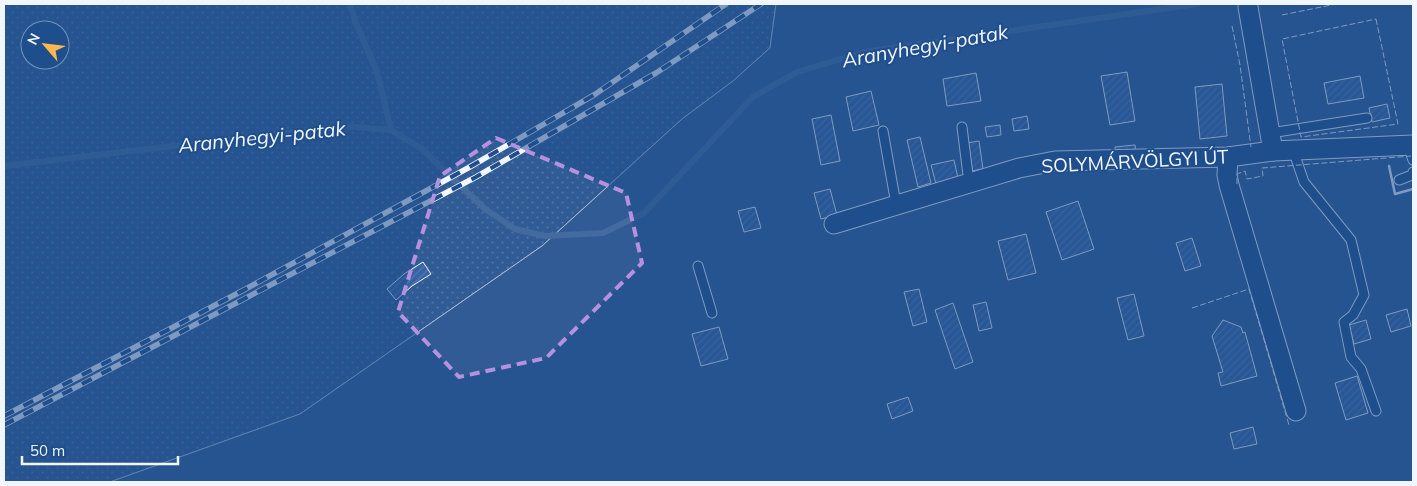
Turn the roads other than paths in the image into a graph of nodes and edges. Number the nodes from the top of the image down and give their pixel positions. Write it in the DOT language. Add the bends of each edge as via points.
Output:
graph roads {
  1 [pos="1248,7"];
  2 [pos="1367,118"];
  3 [pos="962,127"];
  4 [pos="883,131"];
  5 [pos="1272,142"];
  6 [pos="1293,150"];
  7 [pos="1412,150"];
  8 [pos="1228,157"];
  9 [pos="1413,172"];
  10 [pos="1399,180"];
  11 [pos="969,183"];
  12 [pos="896,204"];
  13 [pos="834,224"];
  14 [pos="698,266"];
  15 [pos="712,313"];
  16 [pos="1296,411"];
  17 [pos="1376,411"];
  1 -- 5 [label="street"];
  2 -- 5 [label="lane"];
  3 -- 11 [label="lane"];
  4 -- 12 [label="lane"];
  5 -- 6 [label="street, SOLYMÁRVÖLGYI ÚT"];
  5 -- 8 [label="street, SOLYMÁRVÖLGYI ÚT"];
  6 -- 7 [label="street, SOLYMÁRVÖLGYI ÚT"];
  6 -- 17 [label="lane" via="1304,182 1351,240 1364,295 1353,315 1344,322 1351,357 1361,369"];
  8 -- 11 [label="street, SOLYMÁRVÖLGYI ÚT" via="1055,160"];
  8 -- 16 [label="street" via="1229,185"];
  9 -- 10 [label="lane"];
  11 -- 12 [label="street, SOLYMÁRVÖLGYI ÚT"];
  12 -- 13 [label="street, SOLYMÁRVÖLGYI ÚT"];
  14 -- 15 [label="lane"];
}
